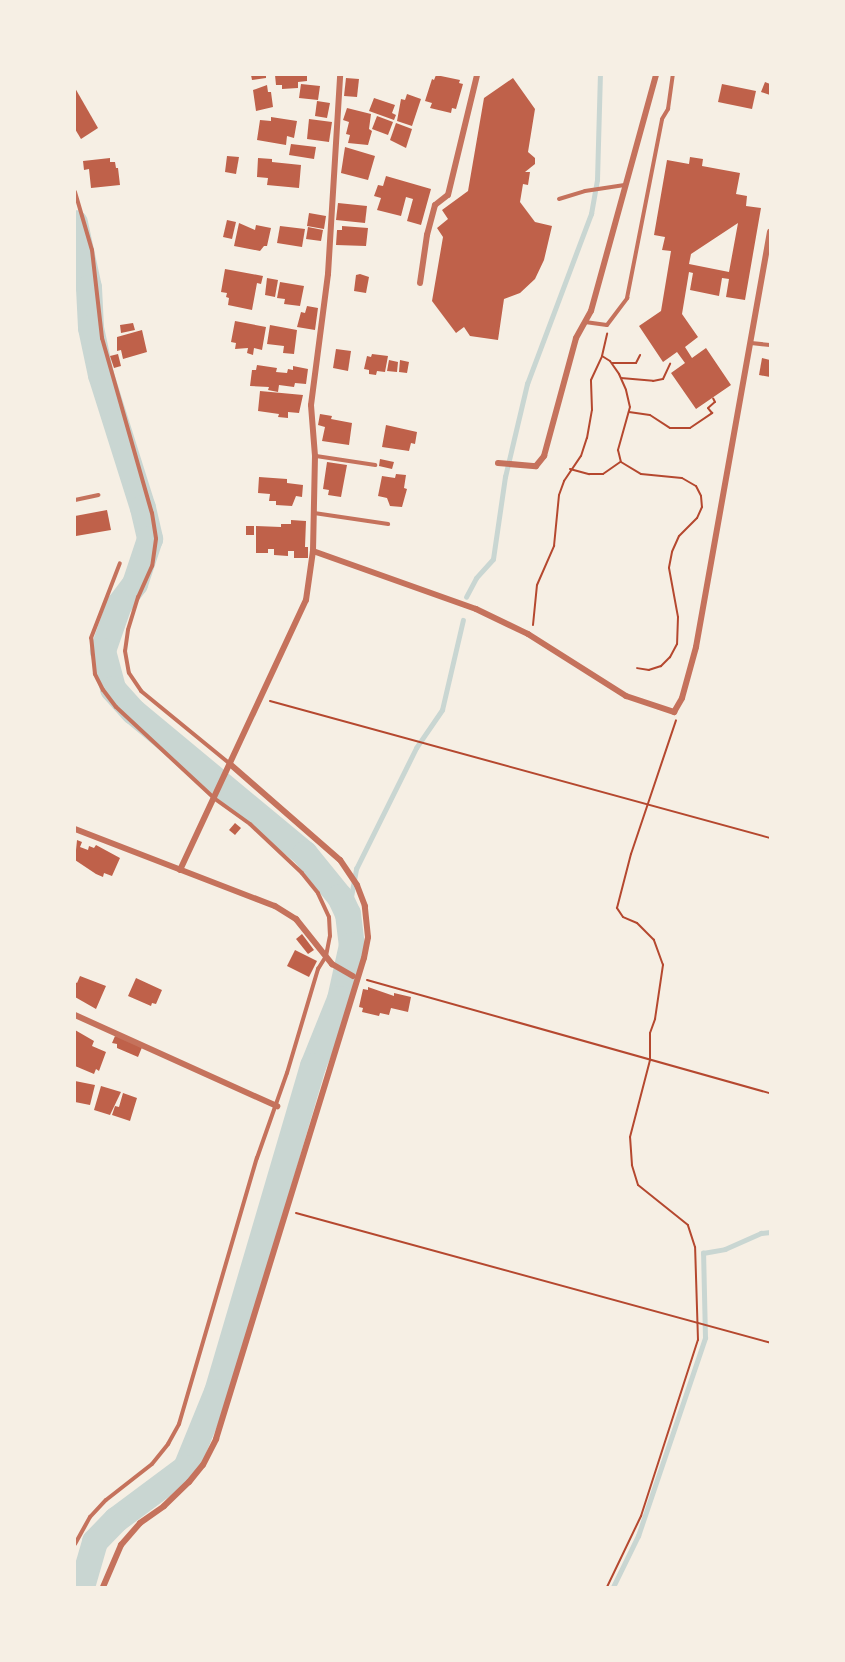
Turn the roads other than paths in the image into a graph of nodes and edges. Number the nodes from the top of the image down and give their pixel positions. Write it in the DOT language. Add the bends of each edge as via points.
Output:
graph roads {
  1 [pos="340,75"];
  2 [pos="477,75"];
  3 [pos="656,75"];
  4 [pos="673,75"];
  5 [pos="627,185"];
  6 [pos="75,192"];
  7 [pos="559,199"];
  8 [pos="770,232"];
  9 [pos="420,283"];
  10 [pos="585,322"];
  11 [pos="751,343"];
  12 [pos="770,345"];
  13 [pos="315,456"];
  14 [pos="498,463"];
  15 [pos="375,465"];
  16 [pos="98,495"];
  17 [pos="75,500"];
  18 [pos="314,513"];
  19 [pos="388,524"];
  20 [pos="313,551"];
  21 [pos="120,563"];
  22 [pos="229,766"];
  23 [pos="214,796"];
  24 [pos="75,829"];
  25 [pos="180,870"];
  26 [pos="326,956"];
  27 [pos="355,977"];
  28 [pos="75,1015"];
  29 [pos="277,1106"];
  30 [pos="75,1544"];
  31 [pos="103,1587"];
  1 -- 13 [label="street" via="328,274 311,405"];
  2 -- 9 [label="street" via="448,195 435,205"];
  3 -- 5 [label="street"];
  4 -- 10 [label="lane" via="627,298 607,325"];
  5 -- 7 [label="lane"];
  5 -- 10 [label="street"];
  6 -- 22 [label="lane" via="92,250 102,338 156,539 152,567 128,630 125,651 129,674 141,691"];
  8 -- 11 [label="street"];
  10 -- 14 [label="street" via="576,338 543,456 536,466"];
  11 -- 12 [label="lane"];
  11 -- 20 [label="street" via="696,647 682,698 674,712 626,696 528,634 476,609"];
  13 -- 15 [label="lane"];
  13 -- 18 [label="street"];
  16 -- 17 [label="lane"];
  18 -- 19 [label="lane"];
  18 -- 20 [label="street"];
  20 -- 22 [label="street" via="306,600"];
  21 -- 23 [label="lane" via="92,638 95,674 116,707"];
  22 -- 23 [label="street"];
  22 -- 27 [label="street" via="340,860 357,885 365,906 368,937"];
  23 -- 25 [label="street"];
  23 -- 26 [label="lane" via="250,824 318,893 329,917"];
  24 -- 25 [label="street"];
  25 -- 26 [label="street" via="275,906 296,919"];
  26 -- 27 [label="street"];
  26 -- 29 [label="lane" via="318,969"];
  27 -- 31 [label="street" via="216,1439 189,1482 140,1523 121,1545"];
  28 -- 29 [label="street"];
  29 -- 30 [label="lane" via="257,1158 179,1424 152,1464 106,1500"];
}
